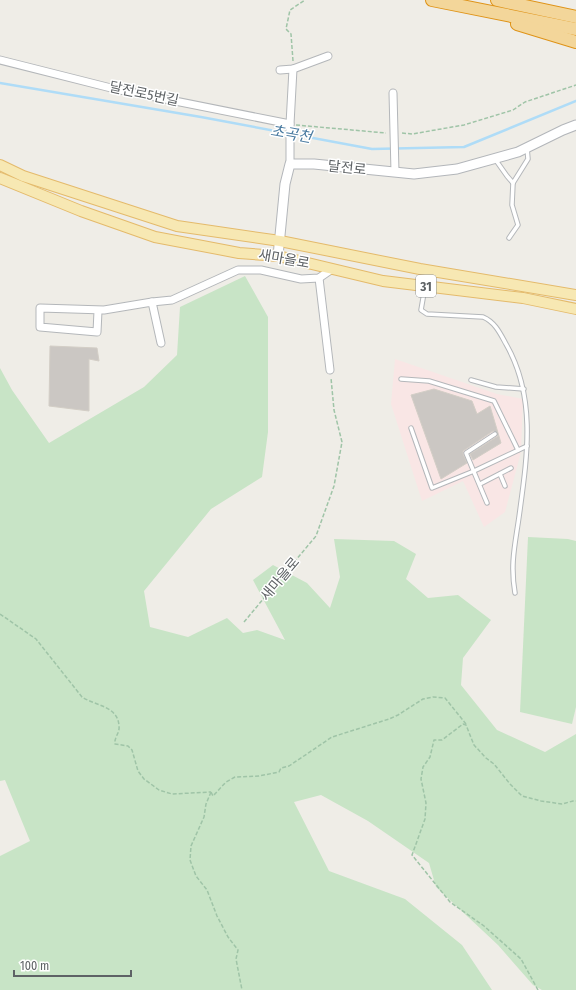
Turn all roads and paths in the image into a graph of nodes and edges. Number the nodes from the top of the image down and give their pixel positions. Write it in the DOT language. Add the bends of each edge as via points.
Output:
graph roads {
  1 [pos="305,0"];
  2 [pos="432,0"];
  3 [pos="497,0"];
  4 [pos="458,5"];
  5 [pos="576,17"];
  6 [pos="576,29"];
  7 [pos="576,42"];
  8 [pos="328,56"];
  9 [pos="0,60"];
  10 [pos="293,69"];
  11 [pos="280,70"];
  12 [pos="576,85"];
  13 [pos="393,93"];
  14 [pos="576,125"];
  15 [pos="290,126"];
  16 [pos="395,137"];
  17 [pos="527,147"];
  18 [pos="495,158"];
  19 [pos="290,164"];
  20 [pos="0,165"];
  21 [pos="395,170"];
  22 [pos="0,178"];
  23 [pos="513,183"];
  24 [pos="509,238"];
  25 [pos="280,241"];
  26 [pos="278,256"];
  27 [pos="332,269"];
  28 [pos="319,278"];
  29 [pos="425,286"];
  30 [pos="576,295"];
  31 [pos="152,302"];
  32 [pos="576,309"];
  33 [pos="98,311"];
  34 [pos="161,343"];
  35 [pos="330,370"];
  36 [pos="401,379"];
  37 [pos="471,380"];
  38 [pos="524,389"];
  39 [pos="411,428"];
  40 [pos="495,434"];
  41 [pos="527,446"];
  42 [pos="518,450"];
  43 [pos="511,468"];
  44 [pos="474,471"];
  45 [pos="500,474"];
  46 [pos="480,484"];
  47 [pos="505,486"];
  48 [pos="487,503"];
  49 [pos="515,592"];
  50 [pos="0,614"];
  51 [pos="244,622"];
  52 [pos="466,725"];
  53 [pos="211,792"];
  54 [pos="576,801"];
  55 [pos="242,990"];
  56 [pos="538,990"];
  1 -- 10 [label="path" via="290,10 286,29 291,34"];
  2 -- 4 [label="highway"];
  3 -- 5 [label="highway"];
  4 -- 6 [label="highway"];
  4 -- 7 [label="highway"];
  8 -- 10 [label="street"];
  9 -- 15 [label="street, 달전로5번길" via="115,89"];
  10 -- 11 [label="street"];
  10 -- 15 [label="street"];
  12 -- 16 [label="path" via="525,102 513,110 464,125"];
  13 -- 16 [label="street"];
  14 -- 17 [label="street, 달전로"];
  15 -- 16 [label="path"];
  15 -- 19 [label="street"];
  16 -- 21 [label="street"];
  17 -- 18 [label="street, 달전로"];
  17 -- 23 [label="lane" via="528,159"];
  18 -- 21 [label="street, 달전로" via="457,169 414,174"];
  18 -- 23 [label="lane"];
  19 -- 21 [label="street, 달전로"];
  19 -- 25 [label="street" via="285,184"];
  20 -- 25 [label="main road, 새마을로 / 31" via="23,176 177,226"];
  22 -- 26 [label="main road, 새마을로 / 31" via="81,211 155,237 239,253"];
  23 -- 24 [label="lane" via="512,205 518,225"];
  25 -- 26 [label="street"];
  25 -- 30 [label="main road, 새마을로 / 31" via="420,270"];
  26 -- 27 [label="main road, 새마을로 / 31"];
  27 -- 28 [label="street"];
  27 -- 29 [label="main road, 새마을로 / 31" via="383,281"];
  28 -- 31 [label="street" via="302,279 261,270 238,270 172,300"];
  28 -- 35 [label="street, 새마을로"];
  29 -- 32 [label="main road, 새마을로 / 31" via="523,298"];
  29 -- 38 [label="lane" via="421,310 427,314 483,317 489,320 513,356"];
  31 -- 33 [label="street"];
  31 -- 34 [label="street"];
  33 -- 33 [label="street" via="40,308 40,327 97,332"];
  35 -- 51 [label="path, 새마을로" via="334,410 342,442 334,486 316,536"];
  36 -- 42 [label="lane" via="429,381 494,401"];
  37 -- 38 [label="lane" via="496,387"];
  38 -- 41 [label="lane"];
  39 -- 44 [label="lane" via="432,488"];
  40 -- 44 [label="lane" via="466,453"];
  41 -- 42 [label="lane"];
  41 -- 49 [label="lane" via="519,518 513,546 512,576"];
  42 -- 44 [label="lane"];
  43 -- 45 [label="lane"];
  44 -- 46 [label="lane"];
  45 -- 46 [label="lane"];
  45 -- 47 [label="lane"];
  46 -- 48 [label="lane"];
  50 -- 53 [label="path" via="36,639 82,697 102,704 110,710 119,725 115,744 128,746 132,750 138,771 151,785 172,794"];
  52 -- 53 [label="path" via="445,698 429,698 389,719 332,737 289,766 281,768 279,772 236,777 226,782 213,796"];
  52 -- 54 [label="path" via="474,745 522,796 562,804"];
  52 -- 56 [label="path" via="458,727 442,740 434,740 430,757 423,766 421,779 426,803 425,819 412,855 450,902 489,930 521,959"];
  53 -- 55 [label="path" via="204,818 191,846 190,860 196,876 208,890 228,938 238,950 236,959"];
}
